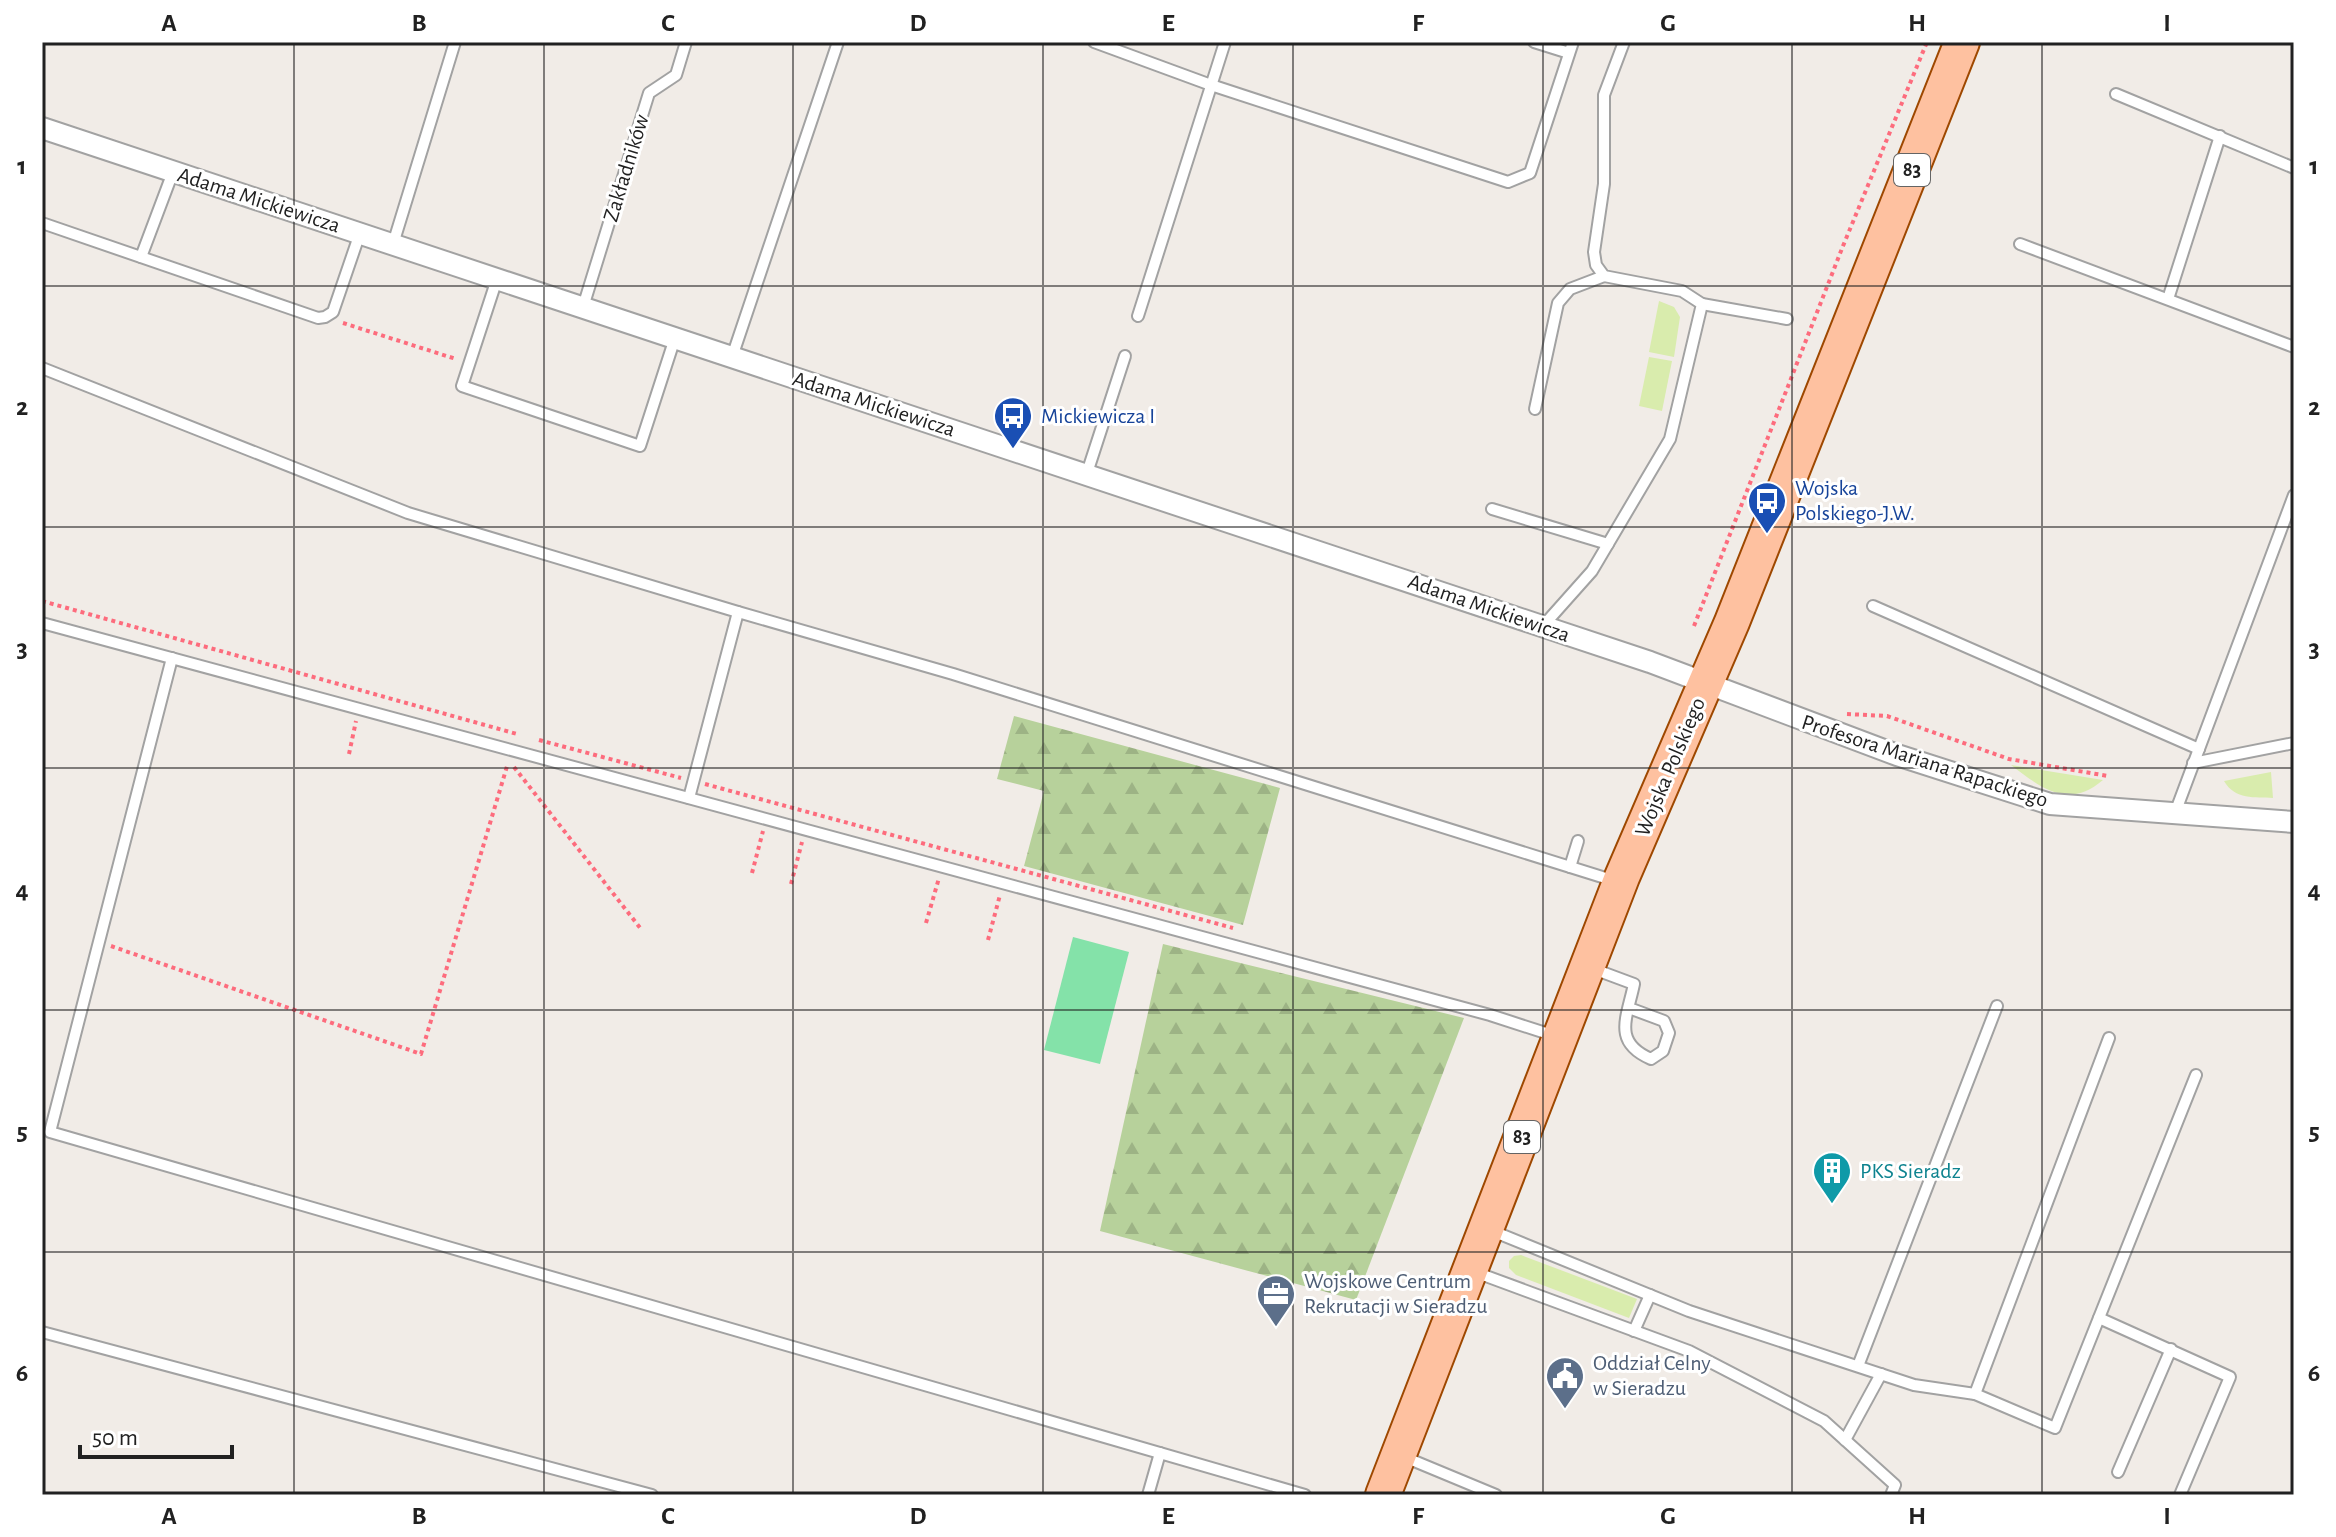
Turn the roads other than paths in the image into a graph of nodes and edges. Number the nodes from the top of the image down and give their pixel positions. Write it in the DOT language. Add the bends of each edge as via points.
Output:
graph roads {
  1 [pos="455,42"];
  2 [pos="686,42"];
  3 [pos="838,42"];
  4 [pos="1094,42"];
  5 [pos="1225,42"];
  6 [pos="1534,42"];
  7 [pos="1624,42"];
  8 [pos="1962,42"];
  9 [pos="1571,48"];
  10 [pos="1211,85"];
  11 [pos="2116,94"];
  12 [pos="42,128"];
  13 [pos="2220,136"];
  14 [pos="2294,168"];
  15 [pos="173,172"];
  16 [pos="42,223"];
  17 [pos="360,233"];
  18 [pos="393,244"];
  19 [pos="2020,244"];
  20 [pos="141,257"];
  21 [pos="1604,276"];
  22 [pos="497,279"];
  23 [pos="2168,299"];
  24 [pos="1702,304"];
  25 [pos="583,307"];
  26 [pos="1138,316"];
  27 [pos="1787,319"];
  28 [pos="675,338"];
  29 [pos="2294,347"];
  30 [pos="1125,356"];
  31 [pos="732,357"];
  32 [pos="42,368"];
  33 [pos="1535,409"];
  34 [pos="1087,473"];
  35 [pos="2294,495"];
  36 [pos="1492,509"];
  37 [pos="1608,544"];
  38 [pos="1873,606"];
  39 [pos="738,612"];
  40 [pos="42,623"];
  41 [pos="1543,626"];
  42 [pos="172,658"];
  43 [pos="1705,684"];
  44 [pos="2294,743"];
  45 [pos="2199,749"];
  46 [pos="2193,763"];
  47 [pos="689,798"];
  48 [pos="2175,813"];
  49 [pos="2294,822"];
  50 [pos="1578,841"];
  51 [pos="1570,867"];
  52 [pos="1620,883"];
  53 [pos="1589,967"];
  54 [pos="1997,1006"];
  55 [pos="1629,1008"];
  56 [pos="1561,1038"];
  57 [pos="2109,1038"];
  58 [pos="2196,1075"];
  59 [pos="1486,1229"];
  60 [pos="1470,1270"];
  61 [pos="1650,1295"];
  62 [pos="2099,1318"];
  63 [pos="1634,1331"];
  64 [pos="42,1332"];
  65 [pos="2171,1349"];
  66 [pos="1858,1366"];
  67 [pos="1881,1374"];
  68 [pos="1975,1394"];
  69 [pos="1845,1440"];
  70 [pos="1160,1453"];
  71 [pos="1398,1454"];
  72 [pos="2118,1472"];
  73 [pos="652,1495"];
  74 [pos="1148,1495"];
  75 [pos="1305,1495"];
  76 [pos="1383,1495"];
  77 [pos="1496,1495"];
  78 [pos="1891,1495"];
  79 [pos="2180,1495"];
  1 -- 18 [label="lane"];
  2 -- 25 [label="lane, Zakładników" via="676,75 649,93"];
  3 -- 31 [label="lane"];
  4 -- 10 [label="lane"];
  5 -- 10 [label="lane"];
  6 -- 9 [label="lane"];
  7 -- 21 [label="lane" via="1604,95 1604,184 1594,252"];
  8 -- 43 [label="main road, Wojska Polskiego / 83"];
  9 -- 10 [label="lane" via="1530,173 1508,182"];
  10 -- 26 [label="lane"];
  11 -- 13 [label="lane"];
  12 -- 15 [label="street, Adama Mickiewicza"];
  13 -- 14 [label="lane"];
  13 -- 23 [label="lane"];
  15 -- 17 [label="street, Adama Mickiewicza"];
  15 -- 20 [label="lane"];
  16 -- 20 [label="lane"];
  17 -- 18 [label="street, Adama Mickiewicza"];
  17 -- 20 [label="lane" via="333,312 318,318"];
  18 -- 22 [label="street, Adama Mickiewicza"];
  19 -- 23 [label="lane"];
  21 -- 24 [label="lane" via="1682,291"];
  21 -- 33 [label="lane" via="1562,295"];
  22 -- 25 [label="street, Adama Mickiewicza"];
  22 -- 28 [label="lane" via="462,386 640,446"];
  23 -- 29 [label="lane"];
  24 -- 27 [label="lane"];
  24 -- 37 [label="lane" via="1670,439"];
  25 -- 28 [label="street, Adama Mickiewicza"];
  28 -- 31 [label="street, Adama Mickiewicza"];
  30 -- 34 [label="lane"];
  31 -- 34 [label="street, Adama Mickiewicza"];
  32 -- 39 [label="lane" via="408,513"];
  34 -- 41 [label="street, Adama Mickiewicza"];
  35 -- 45 [label="lane"];
  36 -- 37 [label="lane"];
  37 -- 41 [label="lane" via="1592,571"];
  38 -- 45 [label="lane"];
  39 -- 47 [label="lane"];
  39 -- 51 [label="lane"];
  40 -- 42 [label="lane"];
  41 -- 43 [label="street, Adama Mickiewicza"];
  42 -- 47 [label="lane"];
  42 -- 70 [label="lane" via="50,1132"];
  43 -- 48 [label="street, Profesora Mariana Rapackiego" via="2050,804"];
  43 -- 52 [label="main road, Wojska Polskiego / 83"];
  44 -- 46 [label="lane"];
  45 -- 46 [label="lane"];
  46 -- 48 [label="lane"];
  47 -- 56 [label="lane"];
  48 -- 49 [label="street, Profesora Mariana Rapackiego"];
  50 -- 51 [label="lane"];
  51 -- 52 [label="lane"];
  52 -- 53 [label="main road, Wojska Polskiego / 83"];
  53 -- 55 [label="lane" via="1634,984"];
  53 -- 56 [label="main road, Wojska Polskiego / 83"];
  54 -- 66 [label="lane"];
  55 -- 55 [label="lane" via="1625,1040 1651,1059 1663,1051 1669,1033 1664,1021"];
  56 -- 59 [label="main road, Wojska Polskiego / 83"];
  57 -- 68 [label="lane"];
  58 -- 62 [label="lane"];
  59 -- 60 [label="main road, Wojska Polskiego / 83"];
  59 -- 61 [label="lane"];
  60 -- 63 [label="lane"];
  60 -- 71 [label="main road, Wojska Polskiego / 83"];
  61 -- 63 [label="lane"];
  61 -- 66 [label="lane"];
  62 -- 65 [label="lane"];
  62 -- 68 [label="lane" via="2055,1428"];
  63 -- 69 [label="lane" via="1702,1358 1824,1421"];
  64 -- 73 [label="lane"];
  65 -- 72 [label="lane"];
  65 -- 79 [label="lane" via="2230,1377"];
  66 -- 67 [label="lane"];
  67 -- 68 [label="lane"];
  67 -- 69 [label="lane"];
  69 -- 78 [label="lane" via="1895,1485"];
  70 -- 74 [label="lane"];
  70 -- 75 [label="lane"];
  71 -- 76 [label="main road, Wojska Polskiego / 83"];
  71 -- 77 [label="lane"];
}
